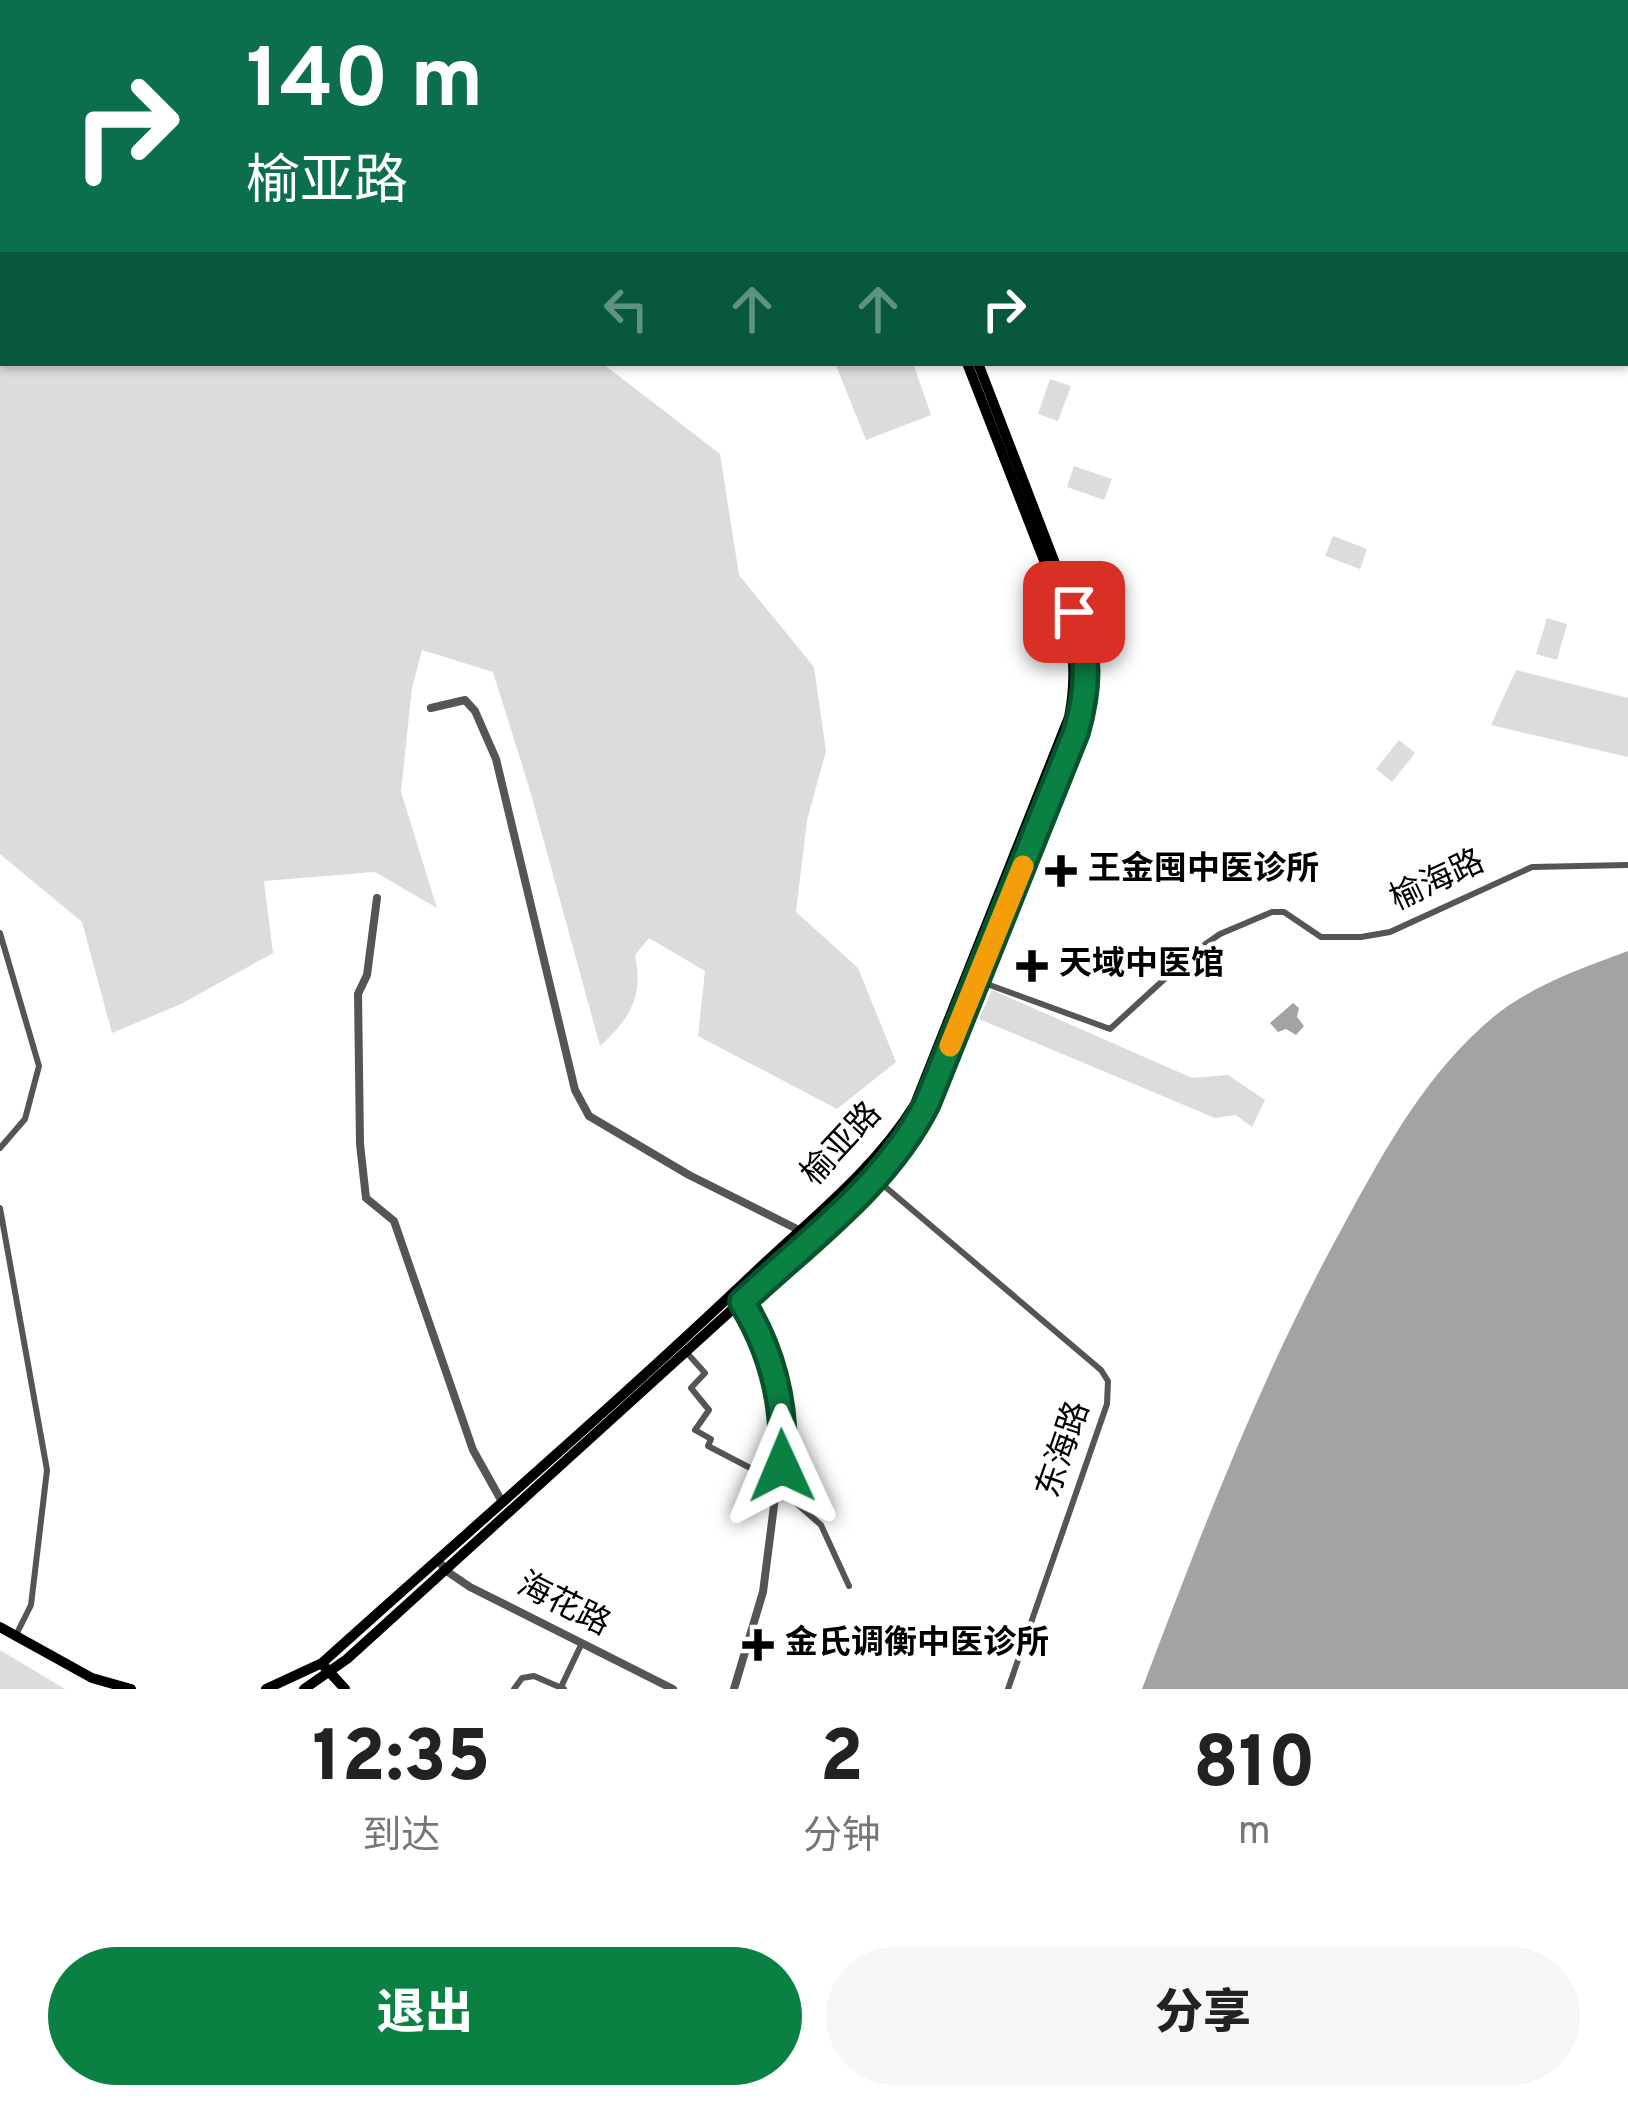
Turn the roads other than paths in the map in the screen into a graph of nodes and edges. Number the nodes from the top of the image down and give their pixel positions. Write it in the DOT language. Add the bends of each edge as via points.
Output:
graph roads {
  1 [pos="969,366"];
  2 [pos="979,366"];
  3 [pos="431,708"];
  4 [pos="1628,865"];
  5 [pos="377,898"];
  6 [pos="0,933"];
  7 [pos="971,978"];
  8 [pos="0,1148"];
  9 [pos="876,1179"];
  10 [pos="0,1208"];
  11 [pos="1,1221"];
  12 [pos="799,1230"];
  13 [pos="738,1297"];
  14 [pos="687,1353"];
  15 [pos="779,1486"];
  16 [pos="501,1500"];
  17 [pos="441,1565"];
  18 [pos="849,1586"];
  19 [pos="0,1628"];
  20 [pos="15,1637"];
  21 [pos="582,1642"];
  22 [pos="326,1668"];
  23 [pos="321,1685"];
  24 [pos="562,1688"];
  25 [pos="131,1689"];
  26 [pos="266,1689"];
  27 [pos="304,1689"];
  28 [pos="345,1689"];
  29 [pos="514,1689"];
  30 [pos="673,1689"];
  31 [pos="734,1689"];
  32 [pos="1009,1689"];
  1 -- 7 [label="main road, 榆亚路" via="1066,616 1075,687"];
  2 -- 7 [label="main road, 榆亚路" via="1083,636 1087,691"];
  3 -- 12 [label="street" via="465,700 496,759 575,1090 589,1116"];
  4 -- 7 [label="street, 榆海路" via="1532,867 1390,932 1360,937 1321,937 1272,912 1220,934 1110,1028"];
  5 -- 16 [label="street" via="358,994 366,1198 394,1221 473,1450"];
  6 -- 8 [label="street" via="39,1066 26,1119"];
  7 -- 9 [label="main road, 榆亚路" via="909,1139"];
  7 -- 12 [label="main road, 榆亚路" via="894,1138"];
  9 -- 13 [label="main road, 榆亚路"];
  9 -- 32 [label="street, 东海路" via="1108,1381"];
  10 -- 11 [label="street"];
  11 -- 20 [label="street" via="47,1470 31,1605"];
  12 -- 13 [label="main road, 榆亚路"];
  13 -- 14 [label="main road, 榆亚路"];
  13 -- 15 [label="street" via="758,1328 779,1399"];
  13 -- 16 [label="main road, 榆亚路"];
  14 -- 15 [label="street" via="705,1372 691,1388 709,1410 695,1430 712,1439 708,1446"];
  14 -- 17 [label="main road, 榆亚路"];
  15 -- 18 [label="street" via="820,1525"];
  15 -- 31 [label="street" via="758,1616"];
  16 -- 17 [label="main road, 榆亚路"];
  17 -- 21 [label="street, 海花路"];
  17 -- 22 [label="main road, 榆亚路"];
  19 -- 20 [label="main road"];
  20 -- 25 [label="main road"];
  21 -- 24 [label="street"];
  21 -- 30 [label="street, 海花路"];
  22 -- 23 [label="main road, 榆亚路"];
  22 -- 26 [label="main road, 榆亚路"];
  22 -- 28 [label="main road"];
  23 -- 27 [label="main road, 榆亚路"];
  24 -- 29 [label="street" via="534,1676"];
}
